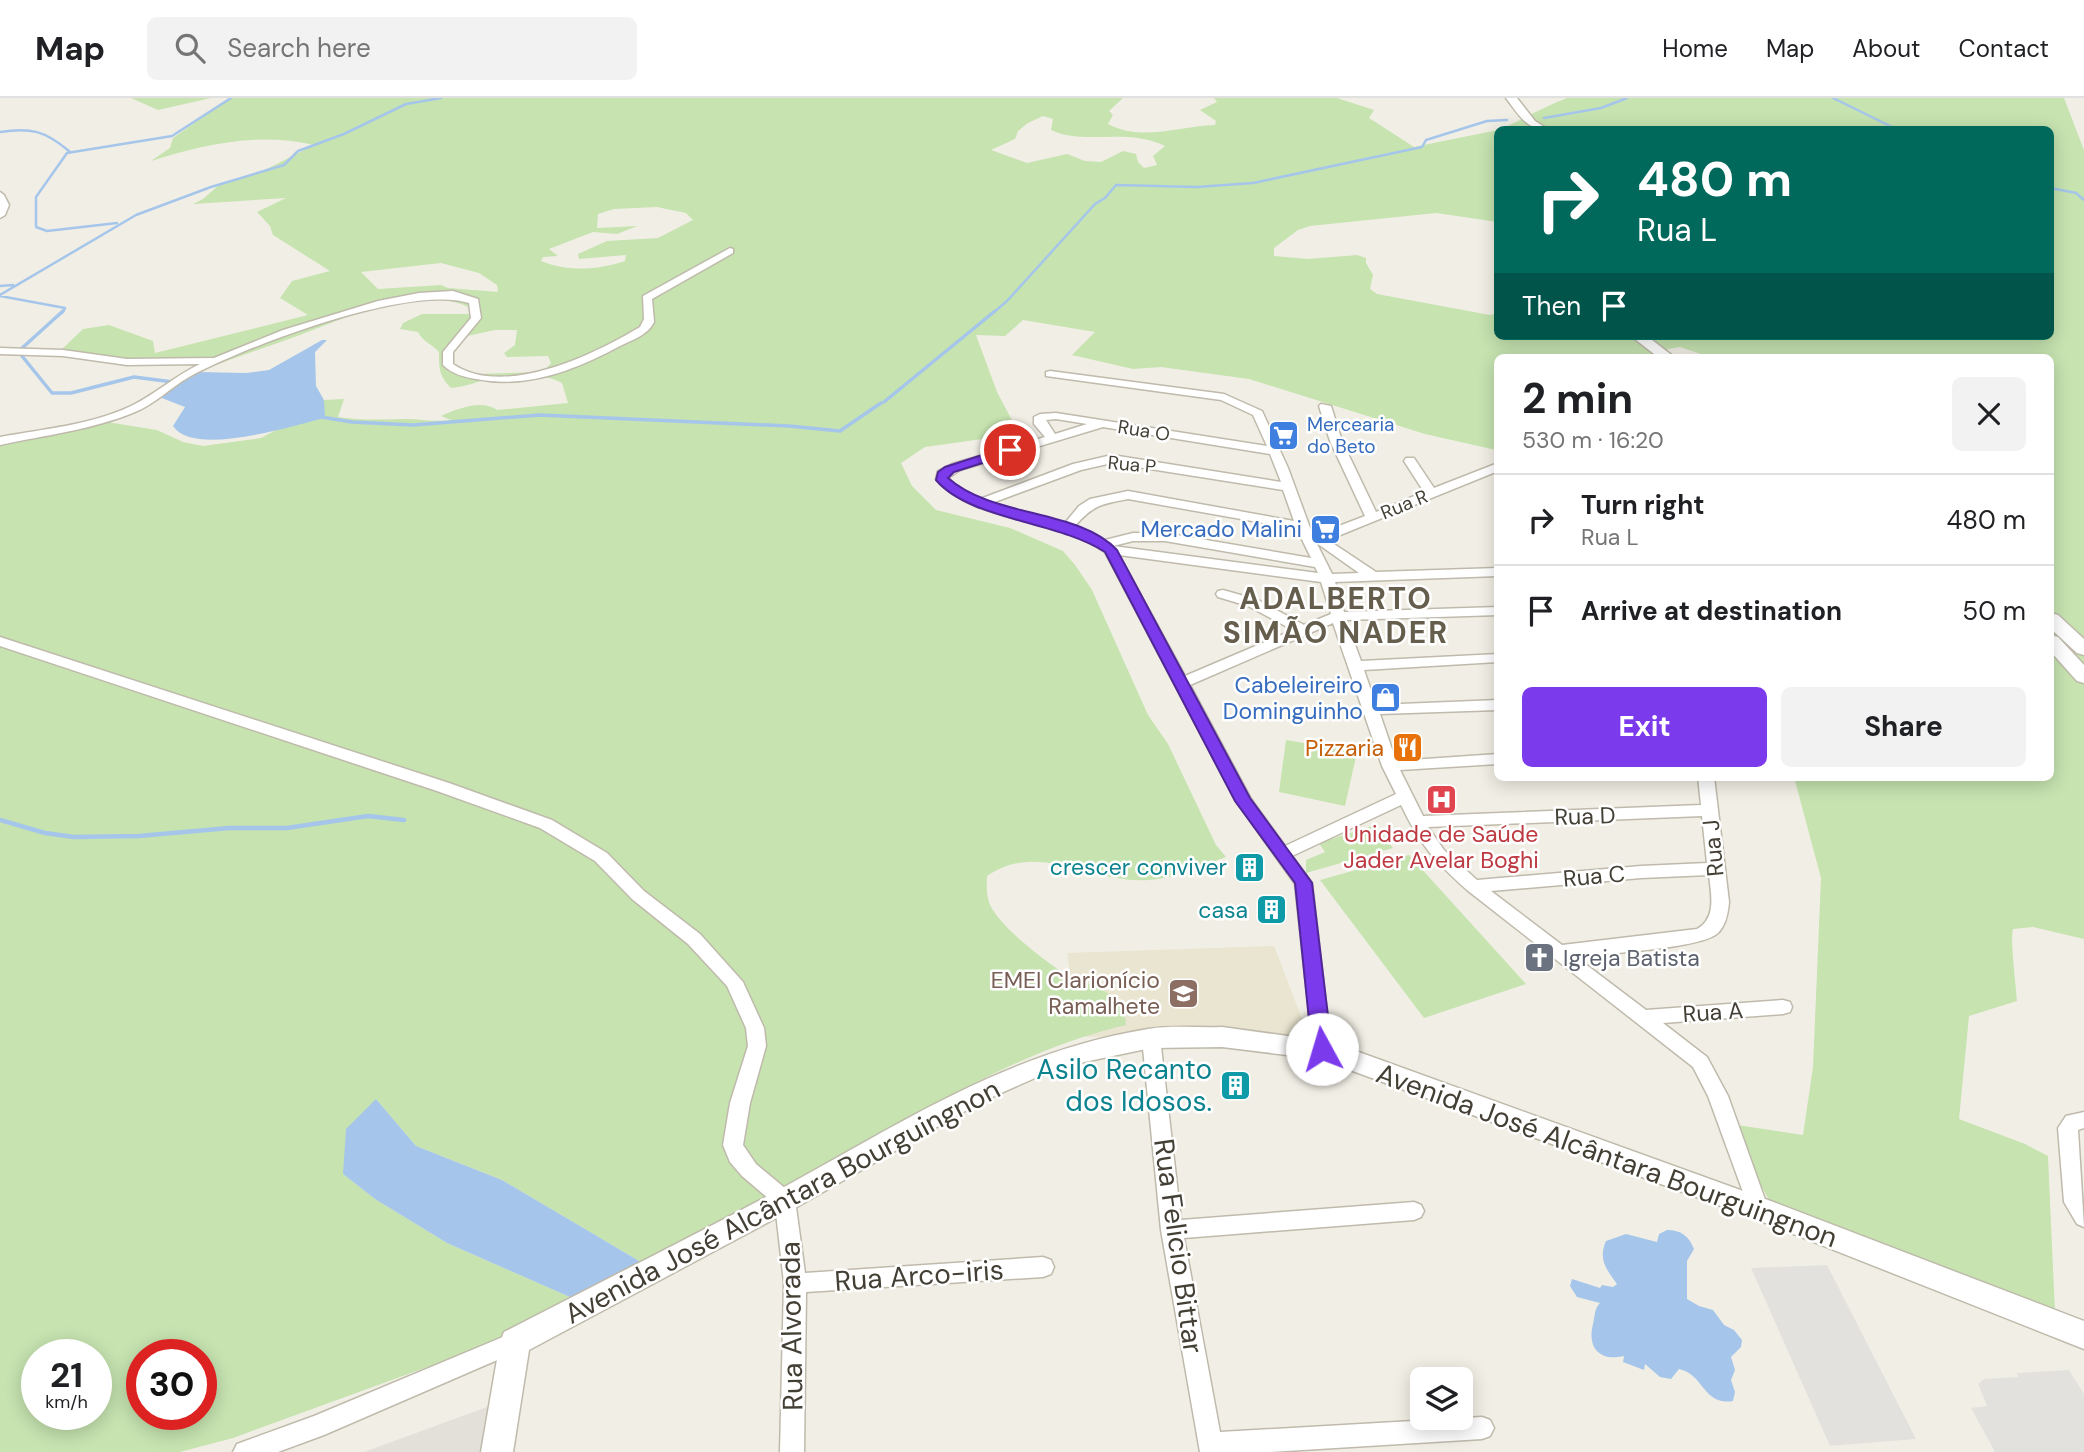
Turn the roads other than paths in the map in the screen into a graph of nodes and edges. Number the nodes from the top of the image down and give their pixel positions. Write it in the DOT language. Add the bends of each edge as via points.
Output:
graph roads {
  1 [pos="1511,98"];
  2 [pos="1523,98"];
  3 [pos="1537,126"];
  4 [pos="1549,126"];
  5 [pos="0,195"];
  6 [pos="0,215"];
  7 [pos="730,251"];
  8 [pos="1633,340"];
  9 [pos="1635,340"];
  10 [pos="0,351"];
  11 [pos="1646,354"];
  12 [pos="1661,354"];
  13 [pos="218,361"];
  14 [pos="1050,374"];
  15 [pos="1325,406"];
  16 [pos="1104,423"];
  17 [pos="1051,437"];
  18 [pos="0,441"];
  19 [pos="1274,451"];
  20 [pos="1410,461"];
  21 [pos="1494,469"];
  22 [pos="1289,487"];
  23 [pos="1431,493"];
  24 [pos="981,503"];
  25 [pos="1373,516"];
  26 [pos="1301,526"];
  27 [pos="1067,528"];
  28 [pos="1315,540"];
  29 [pos="1107,547"];
  30 [pos="1320,564"];
  31 [pos="1494,572"];
  32 [pos="1374,577"];
  33 [pos="1327,578"];
  34 [pos="1223,594"];
  35 [pos="1494,611"];
  36 [pos="1338,616"];
  37 [pos="2054,622"];
  38 [pos="1304,631"];
  39 [pos="0,641"];
  40 [pos="2054,644"];
  41 [pos="2084,649"];
  42 [pos="1494,658"];
  43 [pos="1356,666"];
  44 [pos="2084,677"];
  45 [pos="1182,683"];
  46 [pos="1494,705"];
  47 [pos="1371,710"];
  48 [pos="1494,758"];
  49 [pos="1390,766"];
  50 [pos="1706,781"];
  51 [pos="1405,797"];
  52 [pos="1710,810"];
  53 [pos="1417,822"];
  54 [pos="1283,853"];
  55 [pos="1714,869"];
  56 [pos="1473,886"];
  57 [pos="1559,952"];
  58 [pos="1783,1007"];
  59 [pos="1644,1017"];
  60 [pos="1152,1038"];
  61 [pos="1322,1049"];
  62 [pos="2084,1120"];
  63 [pos="785,1200"];
  64 [pos="1758,1208"];
  65 [pos="1414,1211"];
  66 [pos="2083,1216"];
  67 [pos="1172,1230"];
  68 [pos="1043,1267"];
  69 [pos="795,1283"];
  70 [pos="2084,1335"];
  71 [pos="515,1342"];
  72 [pos="1482,1428"];
  73 [pos="1211,1448"];
  74 [pos="245,1452"];
  75 [pos="497,1452"];
  76 [pos="792,1452"];
  1 -- 3 [label="street"];
  2 -- 4 [label="street"];
  5 -- 6 [label="street" via="4,201"];
  7 -- 13 [label="street" via="647,298 650,319 645,327 544,374 472,376 450,367 448,352 477,312 474,301 457,293 350,311"];
  8 -- 11 [label="street"];
  9 -- 12 [label="street"];
  10 -- 13 [label="street" via="64,353 127,362"];
  13 -- 18 [label="street" via="180,378 124,413"];
  14 -- 19 [label="street" via="1237,401 1258,413"];
  15 -- 25 [label="street" via="1336,441"];
  16 -- 17 [label="street"];
  16 -- 17 [label="street, Rua O" via="1040,417"];
  16 -- 19 [label="street, Rua O"];
  17 -- 24 [label="street" via="942,474 949,487"];
  19 -- 22 [label="street"];
  20 -- 23 [label="street"];
  21 -- 23 [label="street, Rua R"];
  22 -- 24 [label="street, Rua P" via="1112,459 1064,471"];
  22 -- 26 [label="street"];
  23 -- 25 [label="street, Rua R"];
  24 -- 27 [label="street"];
  25 -- 28 [label="street, Rua R"];
  26 -- 27 [label="street" via="1128,495 1094,502"];
  26 -- 28 [label="street"];
  27 -- 29 [label="street"];
  28 -- 30 [label="street"];
  28 -- 32 [label="street"];
  29 -- 30 [label="street" via="1133,537 1165,537"];
  29 -- 33 [label="street"];
  29 -- 45 [label="street"];
  30 -- 33 [label="street"];
  31 -- 32 [label="street"];
  32 -- 33 [label="street"];
  33 -- 36 [label="street"];
  34 -- 38 [label="street" via="1253,603"];
  35 -- 36 [label="street"];
  36 -- 38 [label="street"];
  36 -- 43 [label="street"];
  37 -- 41 [label="street"];
  38 -- 45 [label="street"];
  39 -- 63 [label="street" via="546,824 601,857 638,895 694,939 734,982 755,1028 757,1046 733,1145 749,1170"];
  40 -- 44 [label="street"];
  42 -- 43 [label="street"];
  43 -- 47 [label="street"];
  45 -- 54 [label="street" via="1244,801"];
  46 -- 47 [label="street"];
  47 -- 49 [label="street"];
  48 -- 49 [label="street"];
  49 -- 51 [label="street"];
  50 -- 52 [label="street, Rua J"];
  51 -- 53 [label="street"];
  51 -- 54 [label="street"];
  52 -- 53 [label="street, Rua D"];
  52 -- 55 [label="street, Rua J"];
  53 -- 56 [label="street" via="1438,854"];
  54 -- 61 [label="street" via="1303,883 1307,898"];
  55 -- 56 [label="street, Rua C"];
  55 -- 57 [label="street, Rua J" via="1719,919 1712,930 1697,936"];
  56 -- 57 [label="street"];
  57 -- 59 [label="street"];
  58 -- 59 [label="street, Rua A"];
  59 -- 64 [label="street" via="1706,1070"];
  60 -- 61 [label="street, Avenida José Alcântara Bourguingnon" via="1222,1037"];
  60 -- 63 [label="street, Avenida José Alcântara Bourguingnon" via="1083,1052 1004,1080"];
  60 -- 67 [label="street, Rua Felicio Bittar"];
  61 -- 64 [label="street, Avenida José Alcântara Bourguingnon"];
  62 -- 66 [label="street" via="2068,1128 2074,1202"];
  63 -- 69 [label="street, Rua Alvorada"];
  63 -- 71 [label="street, Avenida José Alcântara Bourguingnon"];
  64 -- 70 [label="street, Avenida José Alcântara Bourguingnon"];
  65 -- 67 [label="street"];
  67 -- 73 [label="street, Rua Felicio Bittar"];
  68 -- 69 [label="street, Rua Arco-iris"];
  69 -- 76 [label="street, Rua Alvorada"];
  71 -- 74 [label="street, Avenida José Alcântara Bourguingnon" via="316,1427"];
  71 -- 75 [label="street"];
  72 -- 73 [label="street"];
}
